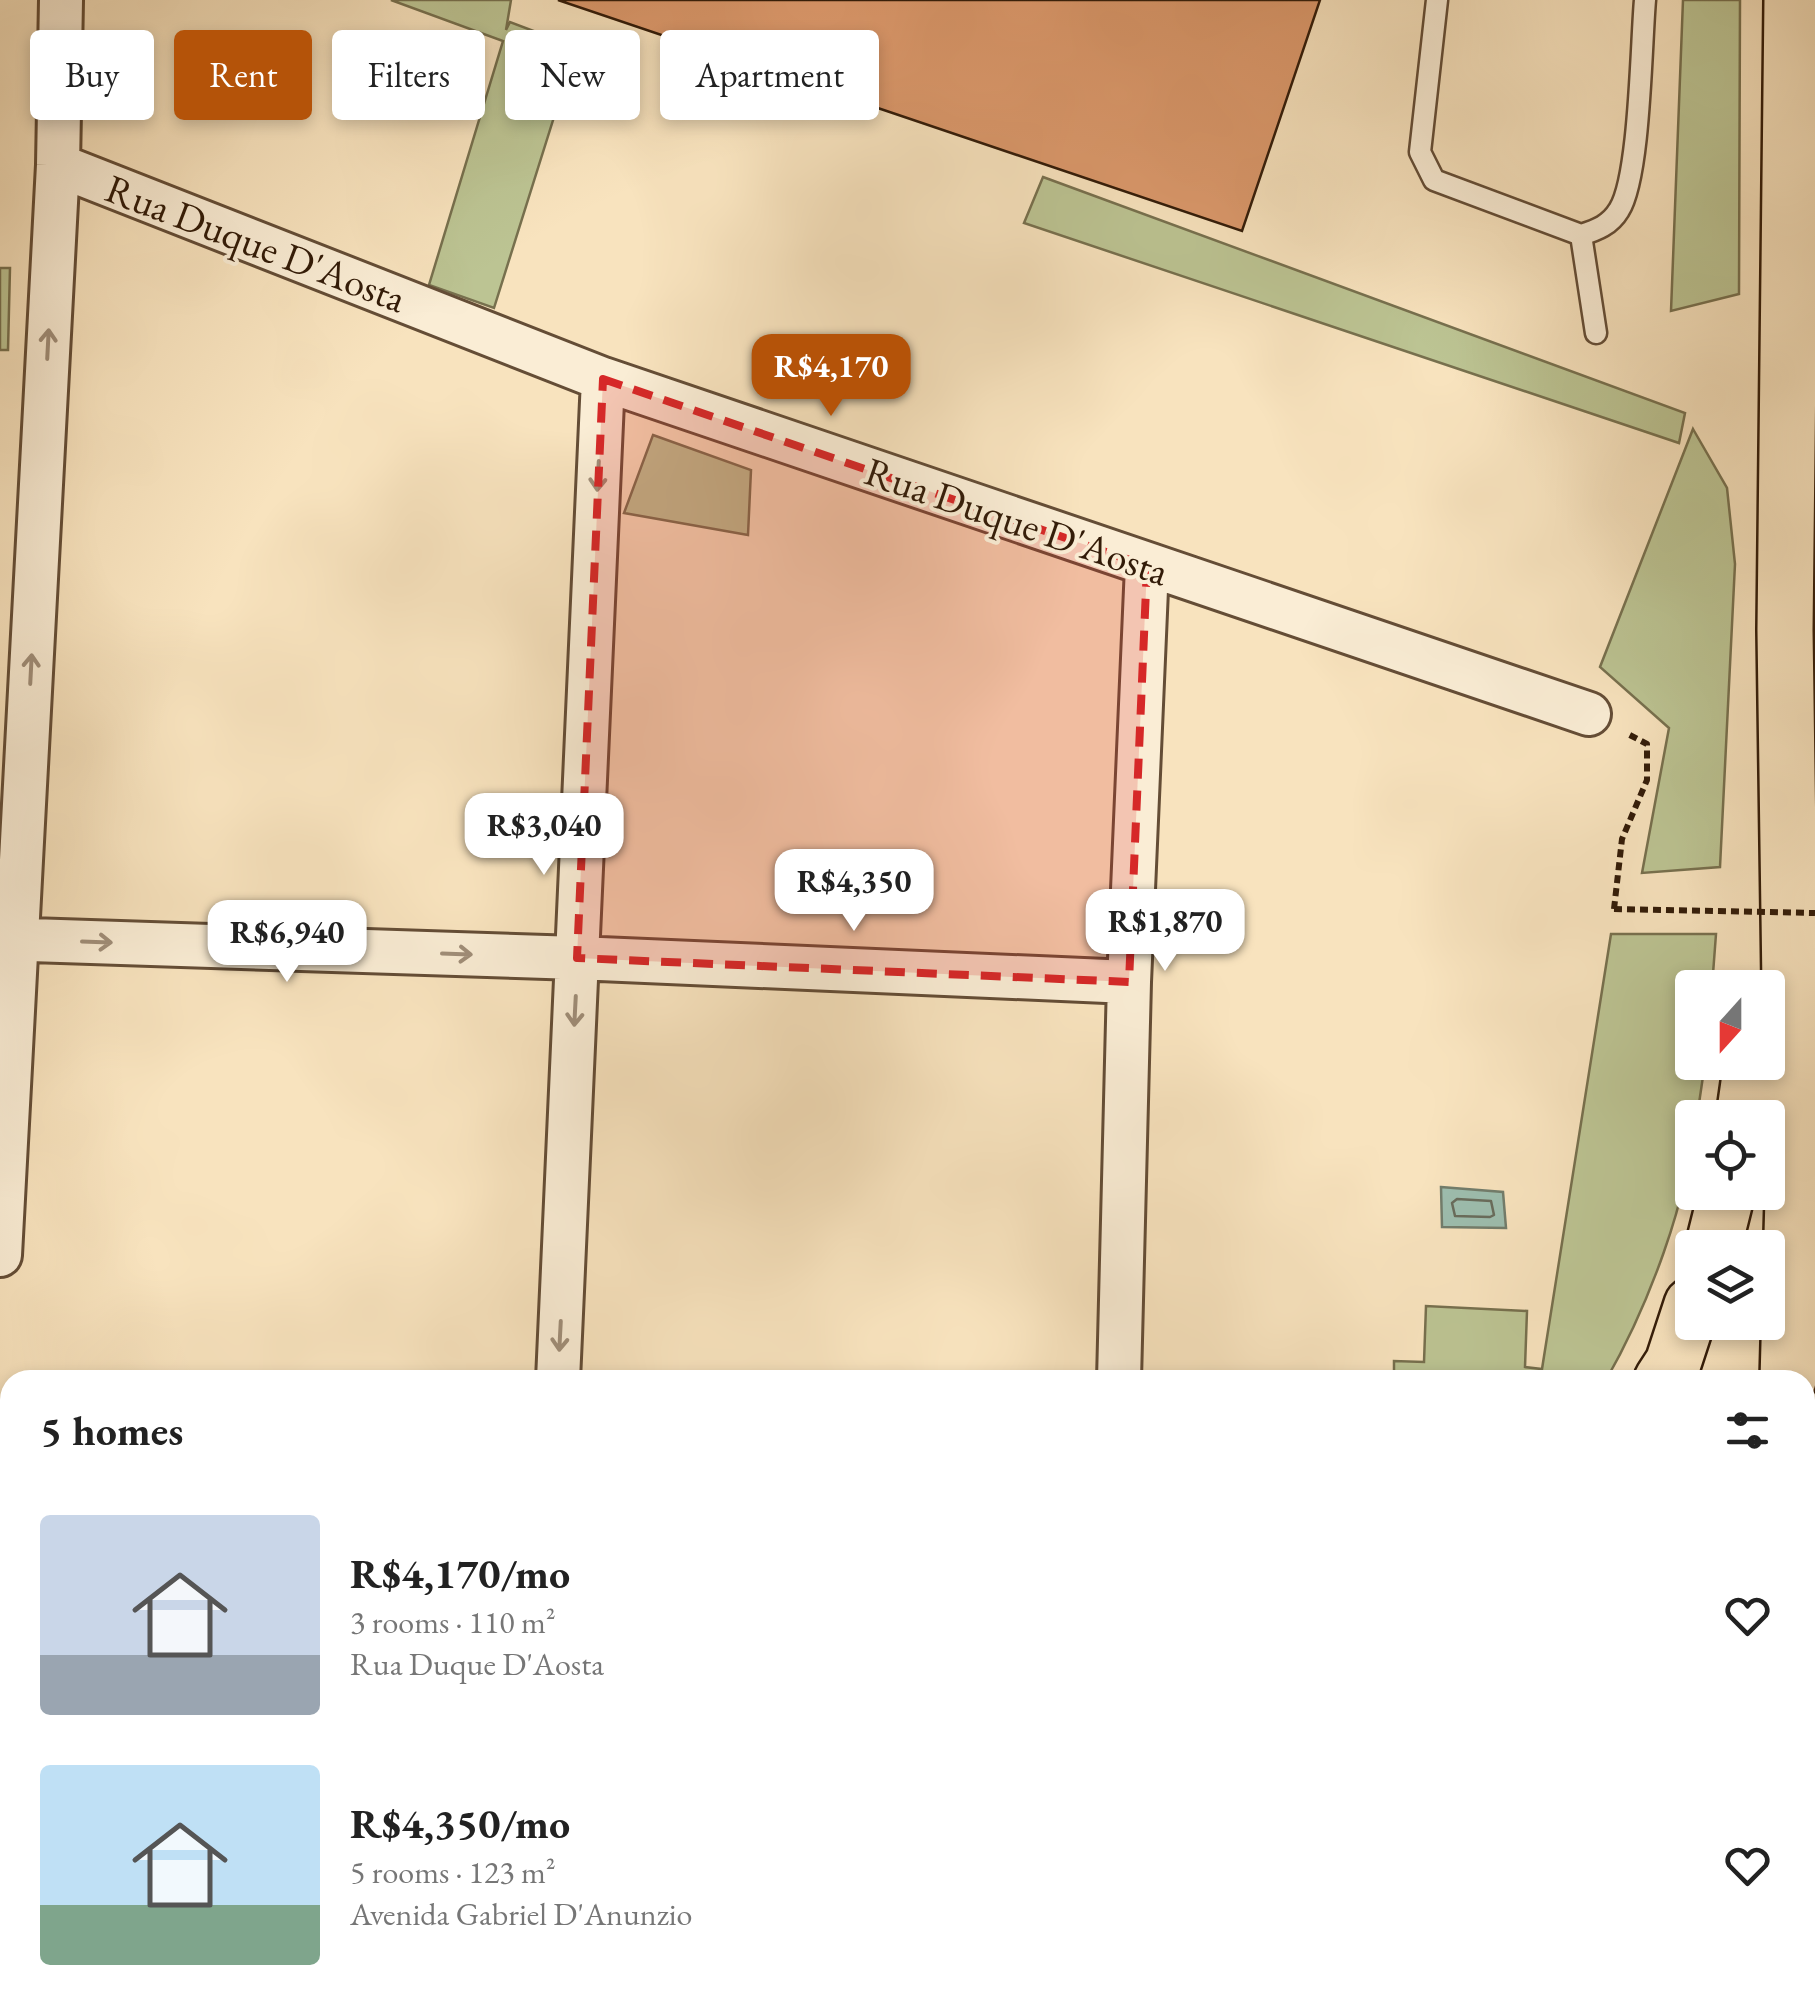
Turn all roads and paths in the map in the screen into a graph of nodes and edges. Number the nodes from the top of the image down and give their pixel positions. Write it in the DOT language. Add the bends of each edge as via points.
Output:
graph roads {
  1 [pos="61,0"];
  2 [pos="1437,0"];
  3 [pos="1645,0"];
  4 [pos="1792,0"];
  5 [pos="58,165"];
  6 [pos="1581,235"];
  7 [pos="1596,333"];
  8 [pos="603,379"];
  9 [pos="1147,566"];
  10 [pos="1589,714"];
  11 [pos="1789,822"];
  12 [pos="1815,913"];
  13 [pos="8,939"];
  14 [pos="577,958"];
  15 [pos="1767,970"];
  16 [pos="1128,982"];
  17 [pos="0,1255"];
  18 [pos="1680,1340"];
  19 [pos="558,1370"];
  20 [pos="1119,1370"];
  21 [pos="1668,1370"];
  22 [pos="1788,1370"];
  1 -- 5 [label="street"];
  2 -- 6 [label="lane" via="1420,152 1434,180"];
  3 -- 6 [label="lane" via="1631,177 1620,209 1603,228"];
  4 -- 11 [label="highway"];
  5 -- 8 [label="street, Rua Duque D'Aosta"];
  13 -- 5 [label="street, one-way"];
  6 -- 7 [label="lane"];
  8 -- 9 [label="street, Rua Duque D'Aosta"];
  8 -- 14 [label="street, one-way"];
  9 -- 10 [label="street, Rua Duque D'Aosta"];
  9 -- 16 [label="street"];
  10 -- 12 [label="path, bridge" via="1647,744 1646,780 1622,839 1614,908"];
  11 -- 15 [label="highway"];
  11 -- 22 [label="highway"];
  13 -- 14 [label="street, one-way"];
  13 -- 17 [label="street"];
  14 -- 16 [label="street"];
  14 -- 19 [label="street, one-way"];
  16 -- 20 [label="street"];
  18 -- 21 [label="highway"];
}
